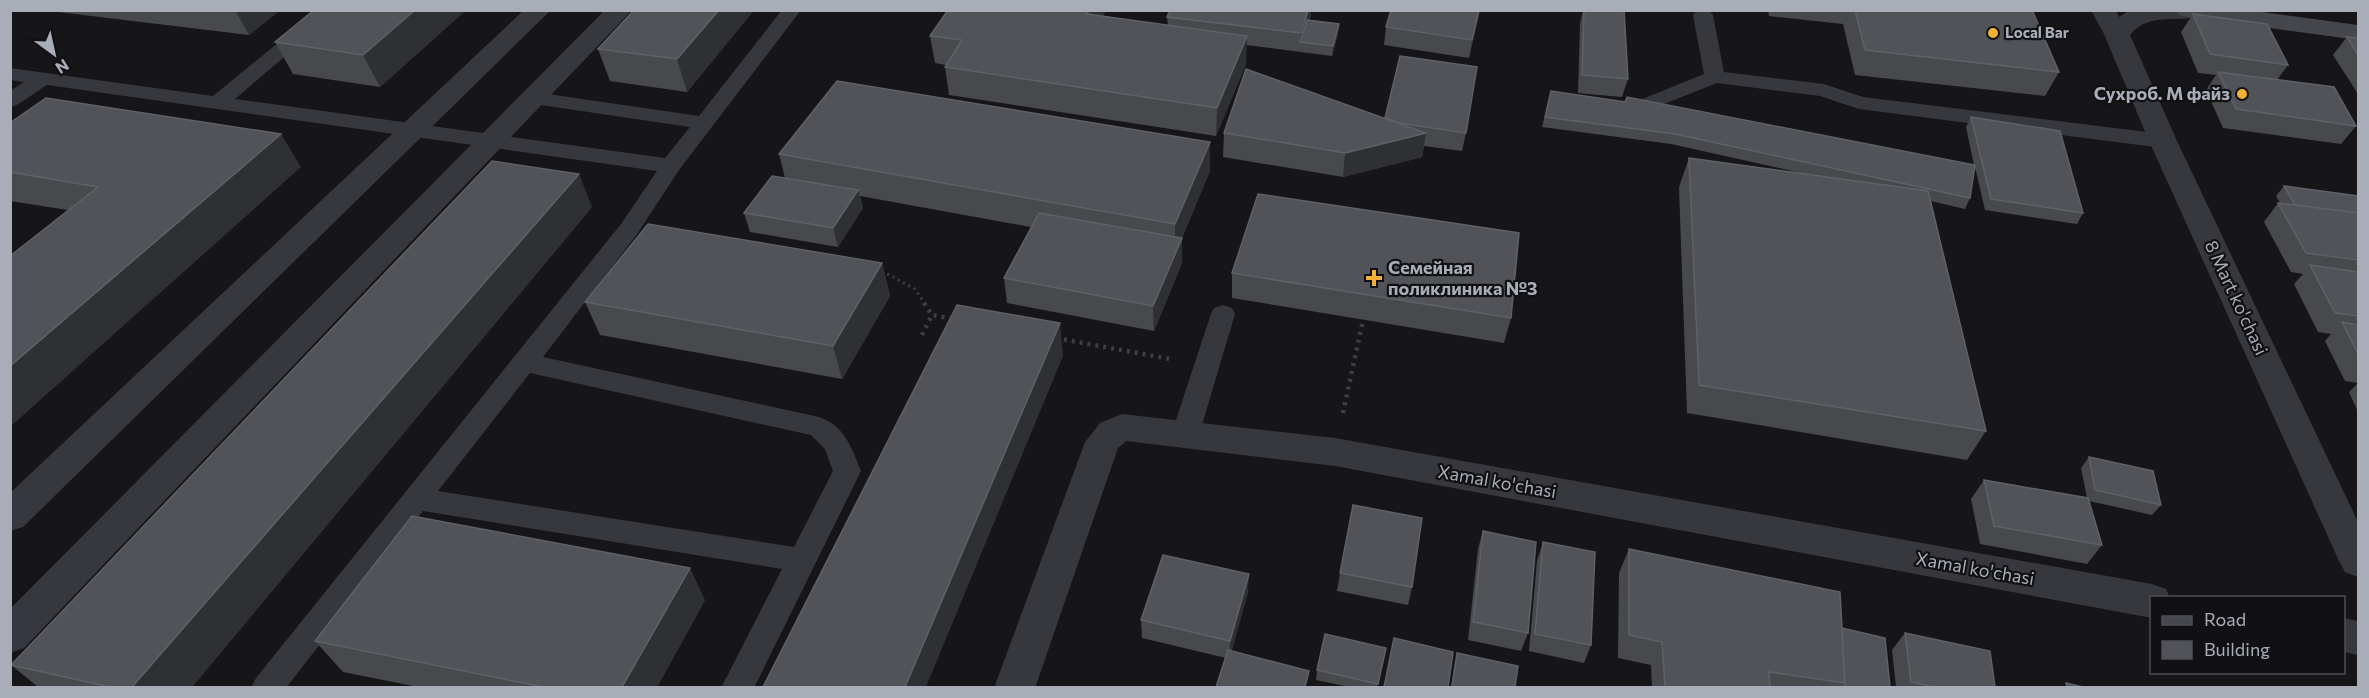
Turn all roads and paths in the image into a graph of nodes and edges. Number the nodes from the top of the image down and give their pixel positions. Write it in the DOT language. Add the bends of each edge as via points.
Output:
graph roads {
  1 [pos="330,10"];
  2 [pos="539,10"];
  3 [pos="620,10"];
  4 [pos="792,10"];
  5 [pos="2077,10"];
  6 [pos="2293,10"];
  7 [pos="2189,11"];
  8 [pos="1703,15"];
  9 [pos="2358,19"];
  10 [pos="2110,22"];
  11 [pos="2358,33"];
  12 [pos="10,74"];
  13 [pos="1715,77"];
  14 [pos="42,79"];
  15 [pos="534,98"];
  16 [pos="10,101"];
  17 [pos="217,103"];
  18 [pos="1647,104"];
  19 [pos="705,123"];
  20 [pos="416,130"];
  21 [pos="493,141"];
  22 [pos="2163,141"];
  23 [pos="671,166"];
  24 [pos="882,271"];
  25 [pos="1223,314"];
  26 [pos="932,315"];
  27 [pos="1363,320"];
  28 [pos="966,321"];
  29 [pos="922,335"];
  30 [pos="1045,336"];
  31 [pos="1181,361"];
  32 [pos="524,362"];
  33 [pos="1185,435"];
  34 [pos="1335,453"];
  35 [pos="416,499"];
  36 [pos="10,516"];
  37 [pos="801,560"];
  38 [pos="2358,561"];
  39 [pos="2150,601"];
  40 [pos="10,636"];
  41 [pos="267,687"];
  42 [pos="736,687"];
  43 [pos="1014,687"];
  1 -- 17 [label="lane"];
  2 -- 20 [label="street"];
  3 -- 15 [label="street"];
  4 -- 19 [label="lane"];
  5 -- 10 [label="street"];
  6 -- 9 [label="main road"];
  7 -- 10 [label="street" via="2142,14"];
  7 -- 11 [label="main road"];
  8 -- 13 [label="lane"];
  10 -- 22 [label="street, 8 Mart ko'chasi"];
  12 -- 14 [label="lane"];
  13 -- 18 [label="lane"];
  13 -- 22 [label="lane" via="1824,90 1859,103"];
  14 -- 16 [label="lane"];
  14 -- 17 [label="lane"];
  15 -- 19 [label="lane"];
  15 -- 21 [label="street"];
  17 -- 20 [label="lane"];
  19 -- 23 [label="lane"];
  20 -- 21 [label="lane"];
  20 -- 36 [label="street"];
  21 -- 23 [label="lane"];
  21 -- 40 [label="street"];
  22 -- 38 [label="street, 8 Mart ko'chasi"];
  23 -- 32 [label="lane" via="640,231"];
  24 -- 26 [label="path" via="915,289"];
  25 -- 33 [label="lane"];
  26 -- 28 [label="path"];
  26 -- 29 [label="path"];
  27 -- 34 [label="path"];
  30 -- 31 [label="path"];
  32 -- 35 [label="lane"];
  32 -- 37 [label="lane" via="819,427 836,443 847,471"];
  33 -- 34 [label="street, Xamal ko'chasi"];
  33 -- 43 [label="street, Xamal ko'chasi" via="1122,427 1103,442"];
  34 -- 39 [label="street, Xamal ko'chasi"];
  35 -- 37 [label="lane"];
  35 -- 41 [label="lane"];
  37 -- 42 [label="lane"];
}
